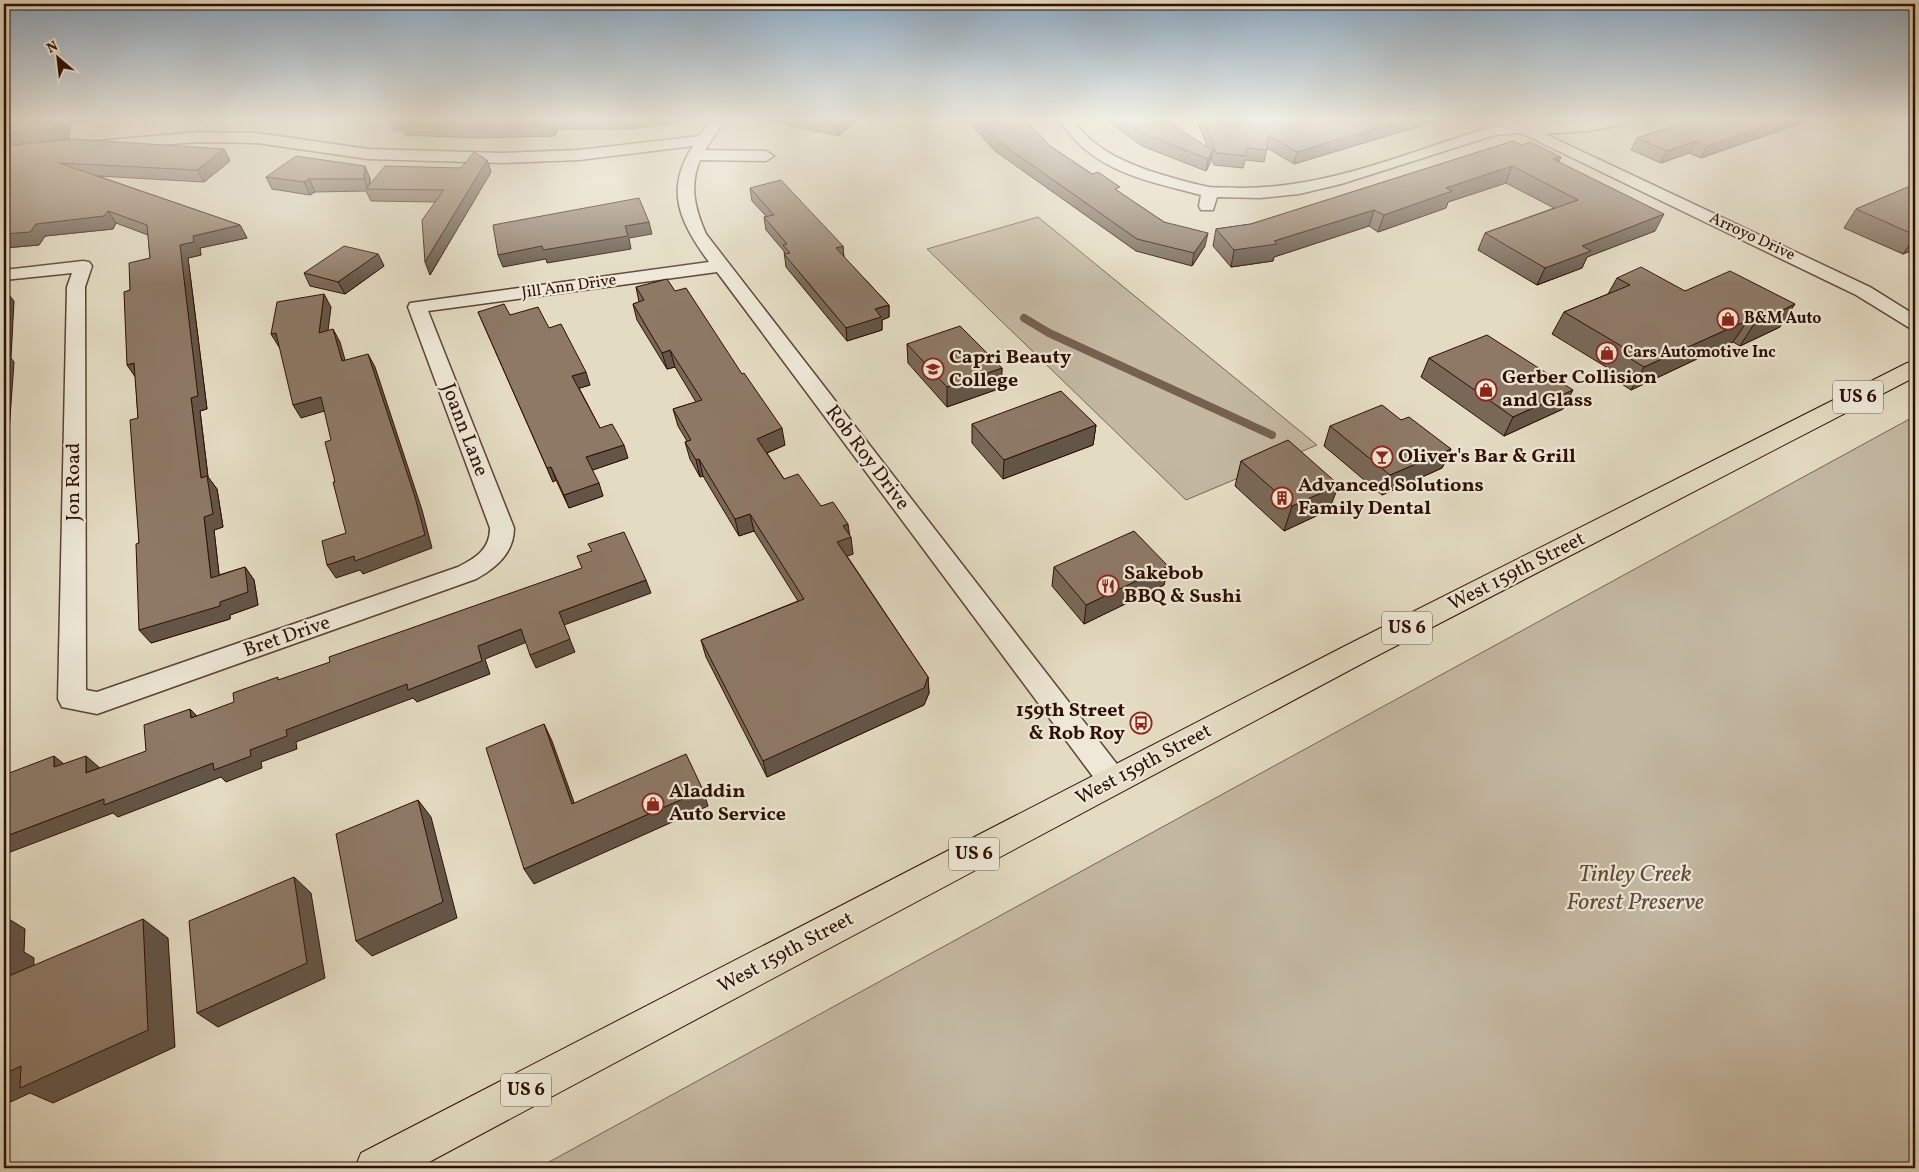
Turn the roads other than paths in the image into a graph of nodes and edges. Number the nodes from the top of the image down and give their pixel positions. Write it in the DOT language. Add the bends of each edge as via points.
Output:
graph roads {
  1 [pos="687,175"];
  2 [pos="1150,175"];
  3 [pos="1355,175"];
  4 [pos="1619,175"];
  5 [pos="720,266"];
  6 [pos="4,275"];
  7 [pos="1863,291"];
  8 [pos="417,307"];
  9 [pos="1915,307"];
  10 [pos="1915,323"];
  11 [pos="1915,368"];
  12 [pos="496,553"];
  13 [pos="72,699"];
  14 [pos="1113,781"];
  15 [pos="376,1168"];
  1 -- 5 [label="street, Rob Roy Drive" via="684,201 698,235"];
  2 -- 3 [label="street" via="1208,199 1299,189"];
  4 -- 7 [label="street, Arroyo Drive"];
  5 -- 8 [label="street, Jill Ann Drive"];
  5 -- 14 [label="street, Rob Roy Drive"];
  6 -- 13 [label="street, Jon Road" via="83,266 76,287"];
  7 -- 9 [label="street, Arroyo Drive"];
  7 -- 10 [label="street, Arroyo Drive"];
  8 -- 12 [label="street, Joann Lane" via="502,528 502,541"];
  11 -- 14 [label="main road, West 159th Street / US 6"];
  12 -- 13 [label="street, Bret Drive" via="467,574 125,694 97,703"];
  14 -- 15 [label="main road, West 159th Street / US 6"];
}
